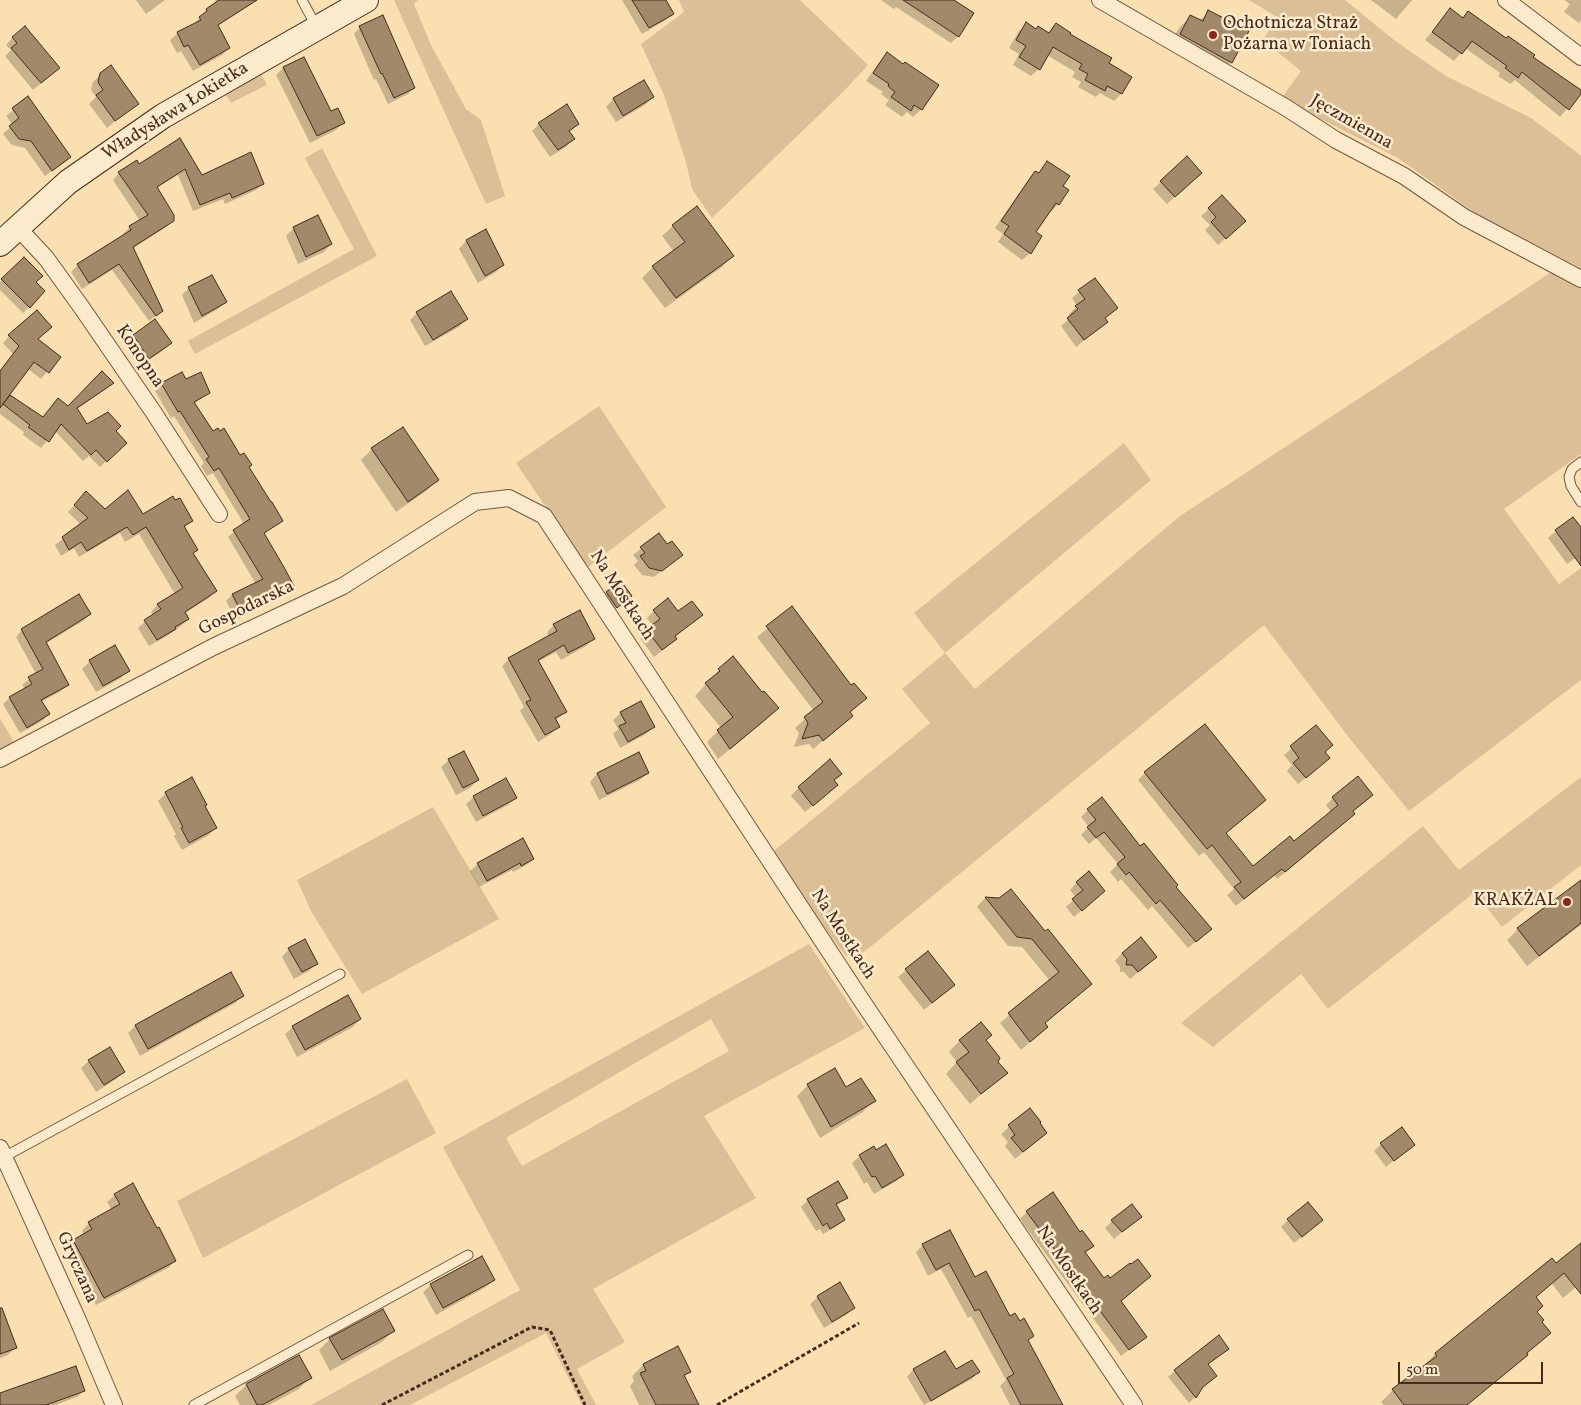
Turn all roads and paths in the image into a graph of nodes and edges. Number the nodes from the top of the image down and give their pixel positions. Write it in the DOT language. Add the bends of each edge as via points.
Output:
graph roads {
  1 [pos="302,0"];
  2 [pos="366,0"];
  3 [pos="1100,0"];
  4 [pos="1506,0"];
  5 [pos="317,28"];
  6 [pos="1581,57"];
  7 [pos="18,228"];
  8 [pos="0,244"];
  9 [pos="1581,279"];
  10 [pos="1581,462"];
  11 [pos="509,498"];
  12 [pos="1581,502"];
  13 [pos="219,514"];
  14 [pos="0,759"];
  15 [pos="340,974"];
  16 [pos="2,1152"];
  17 [pos="468,1255"];
  18 [pos="859,1324"];
  19 [pos="114,1405"];
  20 [pos="194,1405"];
  21 [pos="382,1405"];
  22 [pos="585,1405"];
  23 [pos="717,1405"];
  24 [pos="1134,1405"];
  1 -- 5 [label="lane"];
  2 -- 5 [label="street, Władysława Łokietka"];
  3 -- 9 [label="street, Jęczmienna" via="1336,140 1404,176 1464,217"];
  4 -- 6 [label="street"];
  5 -- 7 [label="street, Władysława Łokietka" via="163,116 68,182"];
  7 -- 8 [label="street, Władysława Łokietka"];
  7 -- 13 [label="street, Konopna" via="46,258 82,308"];
  10 -- 12 [label="lane" via="1572,469 1570,476 1571,486"];
  11 -- 14 [label="street, Gospodarska" via="475,502 343,586 213,647"];
  11 -- 24 [label="street, Na Mostkach" via="544,516 865,1006"];
  15 -- 16 [label="lane"];
  16 -- 19 [label="street, Gryczana"];
  17 -- 20 [label="lane"];
  18 -- 23 [label="path"];
  21 -- 22 [label="path" via="532,1327 550,1330"];
}
